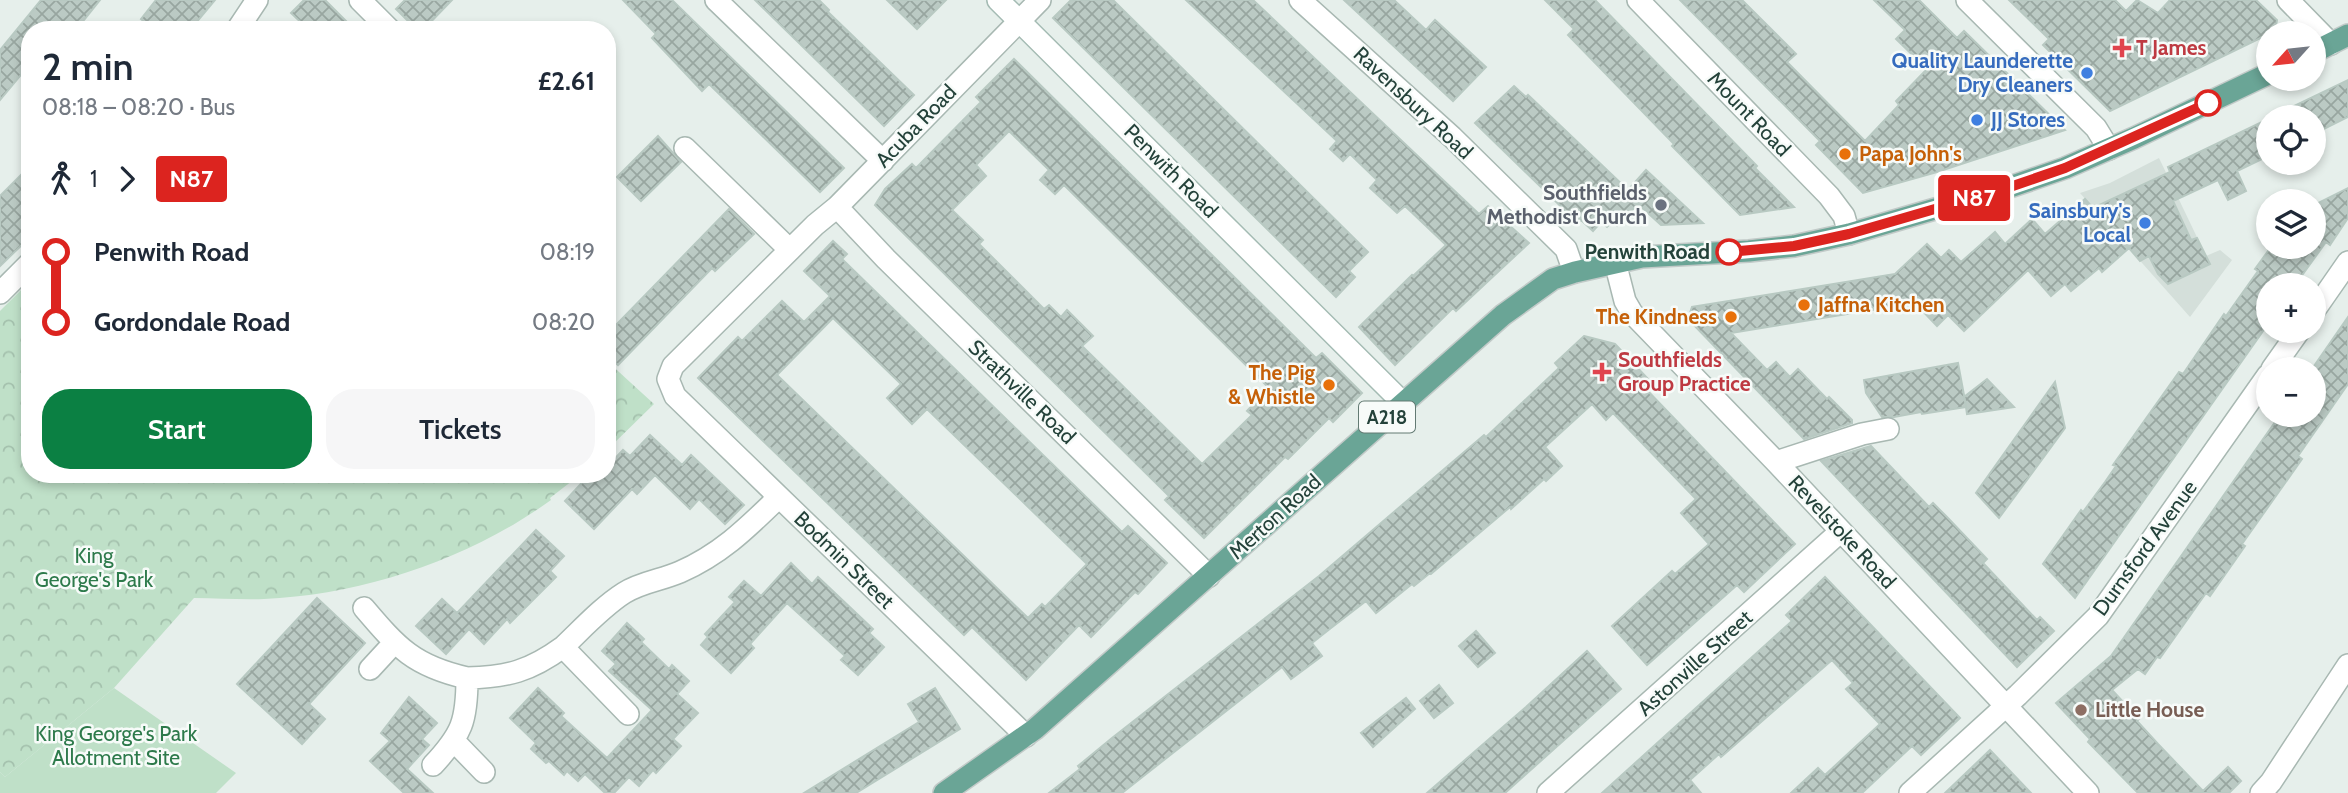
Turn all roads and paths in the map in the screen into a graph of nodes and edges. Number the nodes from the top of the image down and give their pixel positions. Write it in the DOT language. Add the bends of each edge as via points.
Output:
graph roads {
  1 [pos="257,0"];
  2 [pos="360,0"];
  3 [pos="716,0"];
  4 [pos="998,0"];
  5 [pos="1040,0"];
  6 [pos="1300,0"];
  7 [pos="1638,0"];
  8 [pos="1967,0"];
  9 [pos="2288,0"];
  10 [pos="243,21"];
  11 [pos="381,21"];
  12 [pos="1020,21"];
  13 [pos="2331,44"];
  14 [pos="2256,80"];
  15 [pos="685,148"];
  16 [pos="2109,149"];
  17 [pos="883,161"];
  18 [pos="837,207"];
  19 [pos="1849,234"];
  20 [pos="790,250"];
  21 [pos="1615,262"];
  22 [pos="2348,262"];
  23 [pos="21,272"];
  24 [pos="1574,272"];
  25 [pos="0,293"];
  26 [pos="2326,294"];
  27 [pos="668,379"];
  28 [pos="2256,392"];
  29 [pos="1403,403"];
  30 [pos="1888,429"];
  31 [pos="1776,462"];
  32 [pos="778,498"];
  33 [pos="1841,531"];
  34 [pos="1209,576"];
  35 [pos="364,608"];
  36 [pos="394,643"];
  37 [pos="564,647"];
  38 [pos="2348,665"];
  39 [pos="370,669"];
  40 [pos="467,678"];
  41 [pos="2006,706"];
  42 [pos="628,714"];
  43 [pos="1026,736"];
  44 [pos="455,742"];
  45 [pos="433,765"];
  46 [pos="484,772"];
  47 [pos="944,793"];
  48 [pos="1548,793"];
  49 [pos="1910,793"];
  50 [pos="2088,793"];
  51 [pos="2261,793"];
  1 -- 10 [label="street"];
  2 -- 11 [label="street"];
  3 -- 17 [label="street"];
  4 -- 12 [label="street, Penwith Road"];
  5 -- 12 [label="street, Acuba Road"];
  6 -- 24 [label="street, Ravensbury Road" via="1563,245"];
  7 -- 19 [label="street, Mount Road" via="1829,196"];
  8 -- 16 [label="street" via="2096,128"];
  9 -- 13 [label="street"];
  12 -- 17 [label="street, Acuba Road"];
  12 -- 29 [label="street, Penwith Road"];
  14 -- 16 [label="main road, A218"];
  15 -- 20 [label="street"];
  16 -- 19 [label="main road, A218" via="2007,188"];
  17 -- 18 [label="street, Acuba Road"];
  18 -- 20 [label="street, Acuba Road"];
  18 -- 34 [label="street, Strathville Road"];
  19 -- 21 [label="main road, A218" via="1794,246"];
  20 -- 27 [label="street, Acuba Road" via="673,366"];
  21 -- 24 [label="main road, Merton Road / A218"];
  21 -- 31 [label="street, Revelstoke Road" via="1632,313"];
  22 -- 26 [label="street"];
  23 -- 25 [label="street"];
  24 -- 29 [label="main road, Merton Road / A218" via="1553,279 1518,303"];
  27 -- 32 [label="street, Bodmin Street" via="675,396"];
  28 -- 41 [label="street, Durnsford Avenue" via="2098,616"];
  29 -- 34 [label="main road, Merton Road / A218"];
  30 -- 31 [label="street"];
  31 -- 33 [label="street, Revelstoke Road"];
  32 -- 37 [label="street" via="708,559 624,593"];
  32 -- 43 [label="street, Bodmin Street"];
  33 -- 41 [label="street, Revelstoke Road"];
  33 -- 48 [label="street, Astonville Street"];
  34 -- 43 [label="main road, Merton Road / A218"];
  35 -- 36 [label="street"];
  36 -- 39 [label="street"];
  36 -- 40 [label="street" via="420,663"];
  37 -- 40 [label="street" via="512,674"];
  37 -- 42 [label="street"];
  38 -- 51 [label="street"];
  40 -- 44 [label="street" via="464,718"];
  41 -- 49 [label="street, Durnsford Avenue"];
  41 -- 50 [label="street, Revelstoke Road"];
  43 -- 47 [label="main road, Merton Road / A218"];
  44 -- 45 [label="street"];
  44 -- 46 [label="street"];
}
